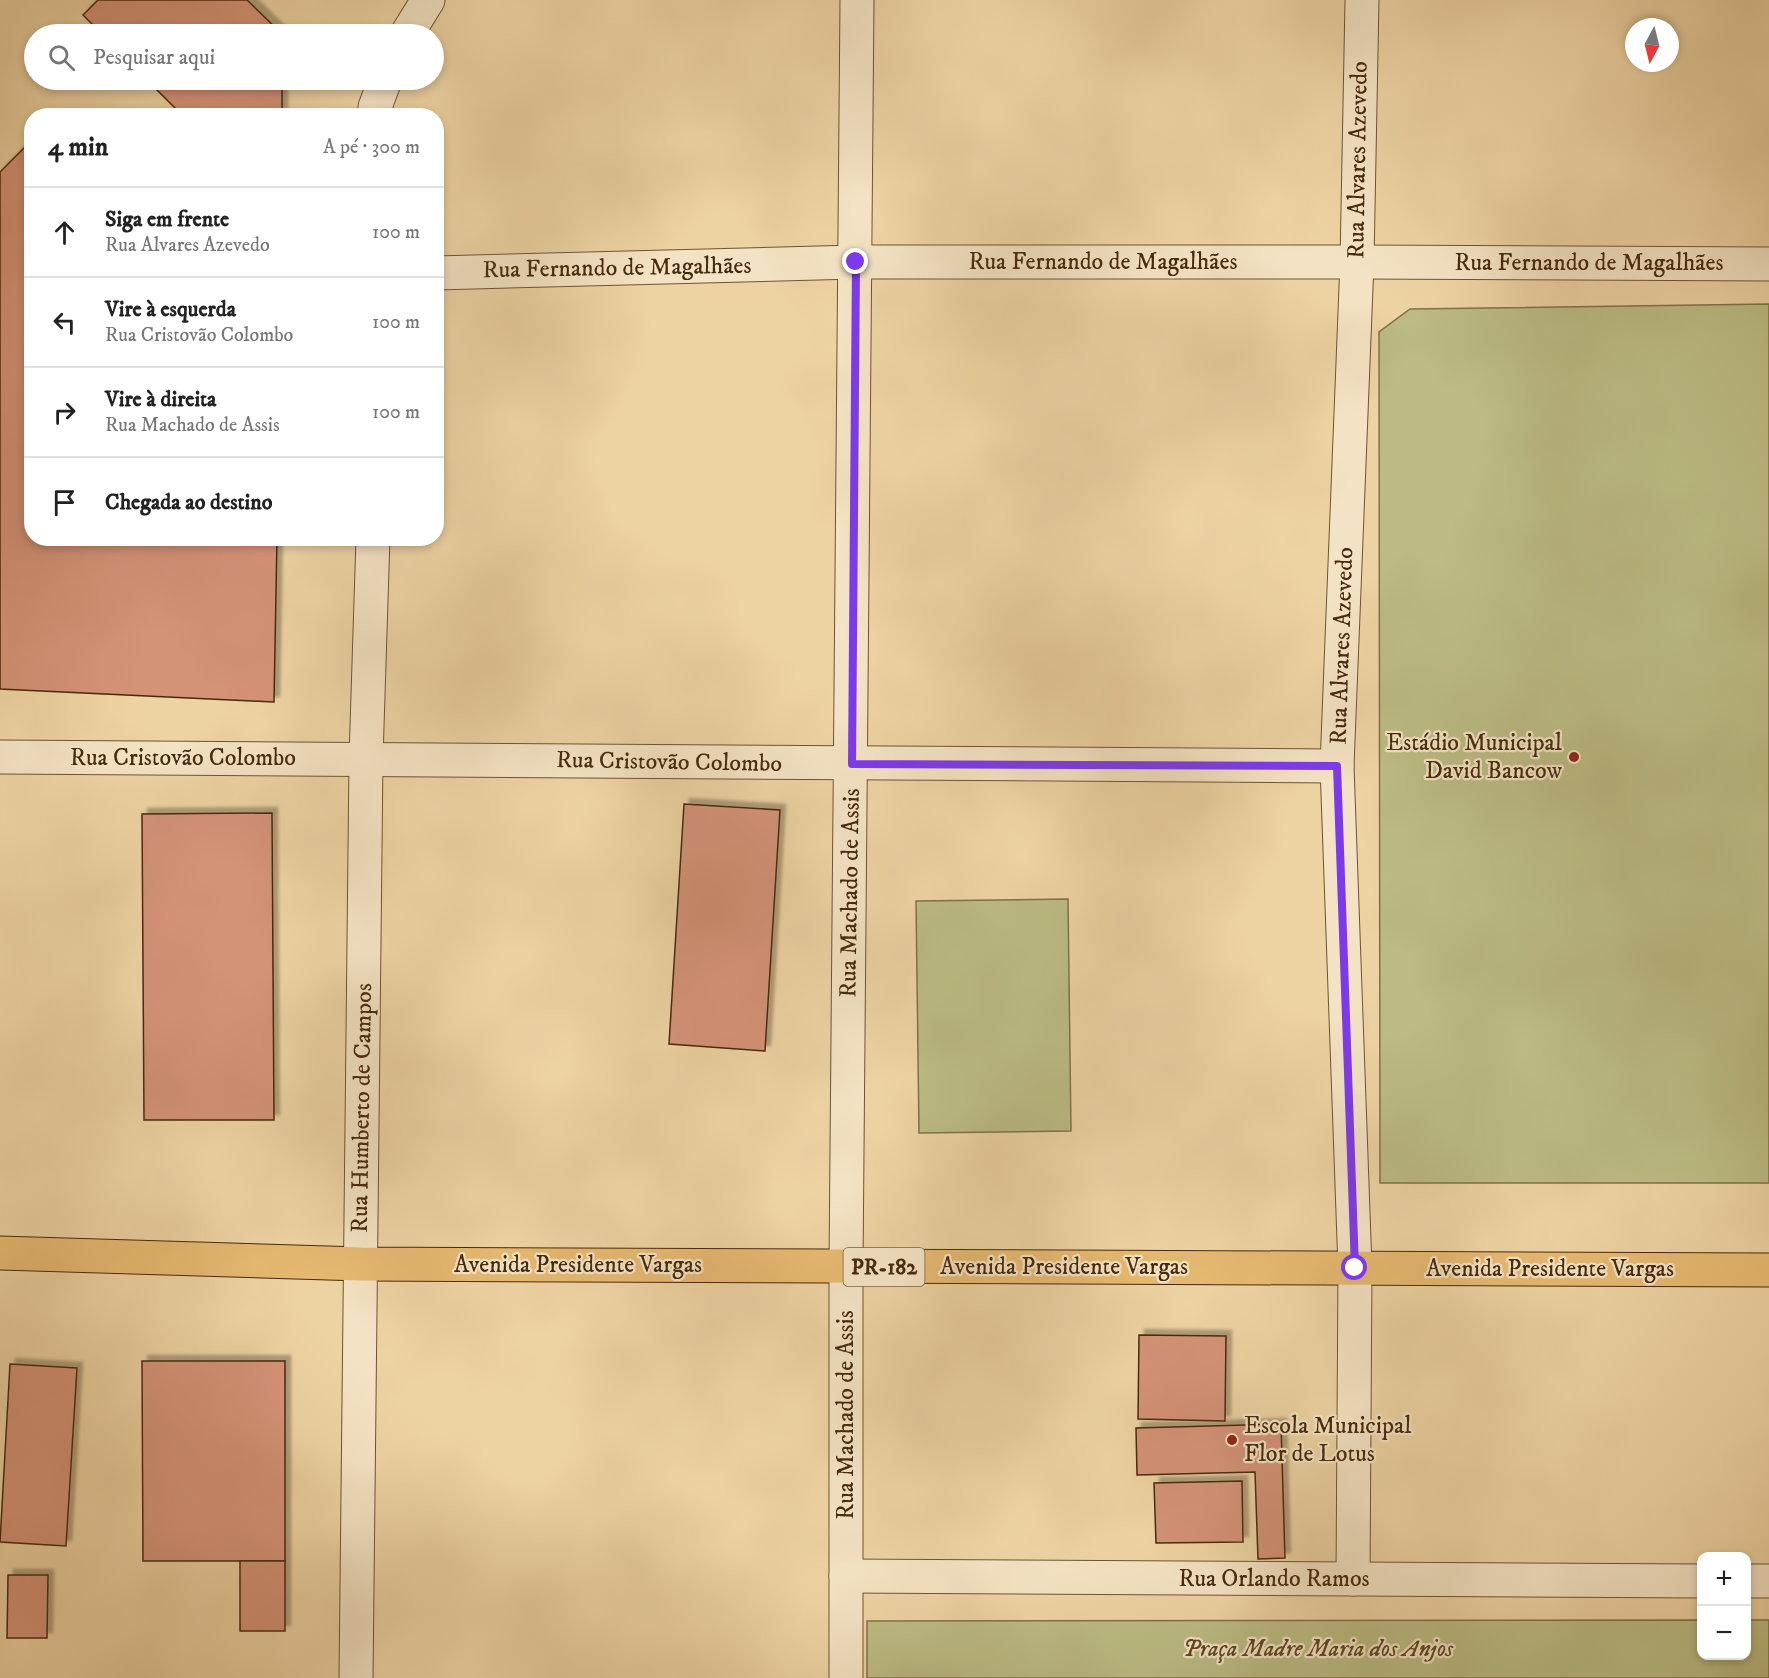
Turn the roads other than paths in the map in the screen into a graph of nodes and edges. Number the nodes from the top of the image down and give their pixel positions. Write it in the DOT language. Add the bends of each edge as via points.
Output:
graph roads {
  1 [pos="428,0"];
  2 [pos="857,0"];
  3 [pos="1362,0"];
  4 [pos="412,24"];
  5 [pos="856,262"];
  6 [pos="1357,262"];
  7 [pos="1769,264"];
  8 [pos="444,273"];
  9 [pos="373,546"];
  10 [pos="0,757"];
  11 [pos="366,758"];
  12 [pos="852,764"];
  13 [pos="1337,766"];
  14 [pos="0,1252"];
  15 [pos="361,1264"];
  16 [pos="846,1266"];
  17 [pos="1355,1268"];
  18 [pos="1769,1270"];
  19 [pos="846,1576"];
  20 [pos="1353,1579"];
  21 [pos="1697,1581"];
  22 [pos="1751,1581"];
  23 [pos="1769,1581"];
  24 [pos="356,1678"];
  25 [pos="846,1678"];
  1 -- 4 [label="street"];
  2 -- 5 [label="street, Rua Machado de Assis"];
  3 -- 6 [label="street, Rua Alvares Azevedo"];
  5 -- 6 [label="street, Rua Fernando de Magalhães"];
  5 -- 8 [label="street, Rua Fernando de Magalhães"];
  5 -- 12 [label="street, Rua Machado de Assis"];
  6 -- 7 [label="street, Rua Fernando de Magalhães"];
  6 -- 13 [label="street, Rua Alvares Azevedo"];
  9 -- 11 [label="street, Rua Humberto de Campos"];
  10 -- 11 [label="street, Rua Cristovão Colombo"];
  11 -- 12 [label="street, Rua Cristovão Colombo"];
  11 -- 15 [label="street, Rua Humberto de Campos"];
  12 -- 13 [label="street, Rua Cristovão Colombo"];
  12 -- 16 [label="street, Rua Machado de Assis"];
  13 -- 17 [label="street, Rua Alvares Azevedo"];
  14 -- 15 [label="main road, Avenida Presidente Vargas / PR-182"];
  15 -- 16 [label="main road, Avenida Presidente Vargas / PR-182"];
  15 -- 24 [label="street, Rua Humberto de Campos"];
  16 -- 17 [label="main road, Avenida Presidente Vargas / PR-182"];
  16 -- 19 [label="street, Rua Machado de Assis"];
  17 -- 18 [label="main road, Avenida Presidente Vargas / PR-182"];
  17 -- 20 [label="street, Rua Alvares Azevedo"];
  19 -- 20 [label="street, Rua Orlando Ramos"];
  19 -- 25 [label="street, Rua Machado de Assis"];
  20 -- 21 [label="street, Rua Orlando Ramos"];
  22 -- 23 [label="street"];
}
